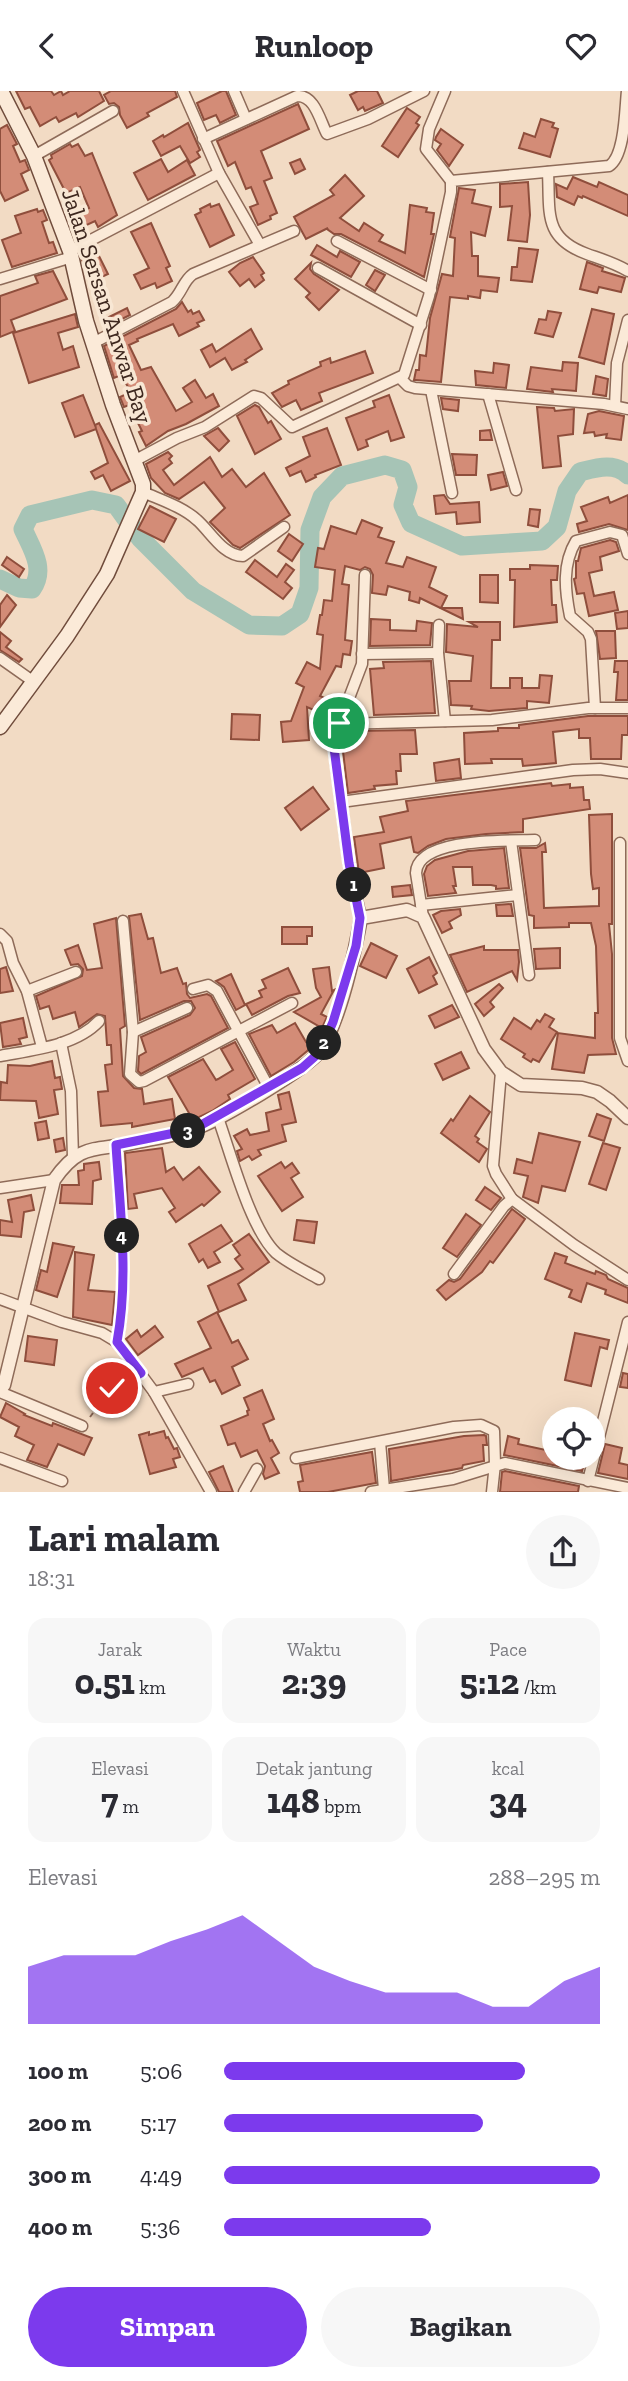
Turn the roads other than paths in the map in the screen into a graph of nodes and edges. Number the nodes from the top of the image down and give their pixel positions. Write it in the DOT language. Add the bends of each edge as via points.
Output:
graph roads {
  1 [pos="1,91"];
  2 [pos="183,91"];
  3 [pos="234,91"];
  4 [pos="424,91"];
  5 [pos="445,91"];
  6 [pos="627,91"];
  7 [pos="113,111"];
  8 [pos="246,119"];
  9 [pos="203,139"];
  10 [pos="34,156"];
  11 [pos="548,172"];
  12 [pos="219,173"];
  13 [pos="451,181"];
  14 [pos="294,231"];
  15 [pos="337,241"];
  16 [pos="260,246"];
  17 [pos="71,254"];
  18 [pos="318,268"];
  19 [pos="628,271"];
  20 [pos="0,279"];
  21 [pos="431,290"];
  22 [pos="628,320"];
  23 [pos="421,325"];
  24 [pos="93,343"];
  25 [pos="400,378"];
  26 [pos="431,390"];
  27 [pos="488,394"];
  28 [pos="615,406"];
  29 [pos="628,409"];
  30 [pos="134,461"];
  31 [pos="516,491"];
  32 [pos="452,493"];
  33 [pos="142,495"];
  34 [pos="284,527"];
  35 [pos="628,554"];
  36 [pos="365,575"];
  37 [pos="439,625"];
  38 [pos="438,653"];
  39 [pos="362,654"];
  40 [pos="0,658"];
  41 [pos="34,682"];
  42 [pos="595,708"];
  43 [pos="628,708"];
  44 [pos="445,721"];
  45 [pos="339,723"];
  46 [pos="0,726"];
  47 [pos="628,773"];
  48 [pos="341,802"];
  49 [pos="535,840"];
  50 [pos="510,841"];
  51 [pos="620,843"];
  52 [pos="518,895"];
  53 [pos="624,904"];
  54 [pos="422,911"];
  55 [pos="360,918"];
  56 [pos="123,921"];
  57 [pos="0,934"];
  58 [pos="13,963"];
  59 [pos="0,965"];
  60 [pos="76,972"];
  61 [pos="529,975"];
  62 [pos="193,989"];
  63 [pos="27,991"];
  64 [pos="292,1003"];
  65 [pos="187,1008"];
  66 [pos="99,1021"];
  67 [pos="133,1032"];
  68 [pos="240,1032"];
  69 [pos="61,1043"];
  70 [pos="42,1047"];
  71 [pos="0,1055"];
  72 [pos="628,1061"];
  73 [pos="500,1072"];
  74 [pos="269,1088"];
  75 [pos="627,1113"];
  76 [pos="218,1118"];
  77 [pos="116,1145"];
  78 [pos="73,1157"];
  79 [pos="54,1180"];
  80 [pos="0,1188"];
  81 [pos="512,1199"];
  82 [pos="454,1274"];
  83 [pos="318,1279"];
  84 [pos="628,1280"];
  85 [pos="0,1299"];
  86 [pos="24,1308"];
  87 [pos="628,1322"];
  88 [pos="117,1342"];
  89 [pos="188,1384"];
  90 [pos="0,1391"];
  91 [pos="154,1392"];
  92 [pos="82,1426"];
  93 [pos="380,1442"];
  94 [pos="0,1458"];
  95 [pos="296,1458"];
  96 [pos="495,1464"];
  97 [pos="257,1469"];
  98 [pos="62,1481"];
  99 [pos="587,1481"];
  100 [pos="628,1487"];
  101 [pos="384,1489"];
  102 [pos="211,1492"];
  103 [pos="244,1492"];
  104 [pos="371,1492"];
  105 [pos="492,1492"];
  1 -- 10 [label="main road, Jalan Sersan Anwar Bay"];
  2 -- 9 [label="street"];
  3 -- 8 [label="street"];
  4 -- 8 [label="street" via="327,134 304,95"];
  5 -- 13 [label="street" via="426,149"];
  6 -- 11 [label="street" via="615,163"];
  7 -- 10 [label="street"];
  8 -- 9 [label="street"];
  9 -- 12 [label="street"];
  10 -- 17 [label="main road, Jalan Sersan Anwar Bay"];
  11 -- 13 [label="street"];
  11 -- 19 [label="street" via="554,231 561,241"];
  12 -- 16 [label="street"];
  12 -- 17 [label="street"];
  13 -- 21 [label="street"];
  14 -- 16 [label="street"];
  15 -- 21 [label="street"];
  16 -- 24 [label="street" via="193,274 172,302"];
  17 -- 20 [label="street"];
  17 -- 24 [label="main road, Jalan Sersan Anwar Bay"];
  18 -- 23 [label="street"];
  21 -- 23 [label="street"];
  22 -- 28 [label="street" via="617,363"];
  23 -- 25 [label="street" via="407,371"];
  24 -- 30 [label="main road, Jalan Sersan Anwar Bay"];
  25 -- 26 [label="street" via="411,388"];
  25 -- 30 [label="street" via="292,427 254,396 201,429"];
  26 -- 27 [label="street"];
  26 -- 32 [label="street"];
  27 -- 28 [label="street"];
  27 -- 31 [label="street"];
  28 -- 29 [label="street"];
  30 -- 33 [label="main road, Jalan Sersan Anwar Bay"];
  33 -- 34 [label="street" via="196,519 236,556 243,556"];
  33 -- 41 [label="main road" via="107,574"];
  35 -- 42 [label="street" via="622,535 610,532 576,541 565,571 570,616 591,639"];
  36 -- 39 [label="street"];
  37 -- 38 [label="street"];
  38 -- 39 [label="street"];
  38 -- 44 [label="street"];
  39 -- 45 [label="street"];
  40 -- 41 [label="street"];
  41 -- 46 [label="main road"];
  42 -- 43 [label="street"];
  42 -- 44 [label="street"];
  44 -- 45 [label="street"];
  45 -- 48 [label="street" via="333,740"];
  47 -- 48 [label="street" via="573,770"];
  48 -- 55 [label="street"];
  49 -- 50 [label="street"];
  50 -- 52 [label="street"];
  50 -- 54 [label="street" via="452,846 420,859 416,873"];
  51 -- 53 [label="street"];
  52 -- 54 [label="street"];
  52 -- 61 [label="street"];
  53 -- 72 [label="street" via="620,1038"];
  54 -- 55 [label="street"];
  54 -- 73 [label="street" via="484,1049"];
  55 -- 74 [label="street" via="356,946 320,1052"];
  56 -- 67 [label="street"];
  57 -- 58 [label="street" via="7,941"];
  58 -- 59 [label="street"];
  58 -- 63 [label="street"];
  60 -- 63 [label="street"];
  62 -- 68 [label="street" via="213,986"];
  63 -- 70 [label="street"];
  64 -- 68 [label="street"];
  65 -- 67 [label="street"];
  66 -- 69 [label="street"];
  67 -- 68 [label="street" via="130,1075 139,1082"];
  68 -- 74 [label="street"];
  69 -- 70 [label="street"];
  69 -- 78 [label="street" via="71,1091"];
  70 -- 71 [label="street"];
  73 -- 75 [label="street" via="521,1085 582,1088"];
  73 -- 81 [label="street" via="493,1166"];
  74 -- 76 [label="street"];
  76 -- 77 [label="street" via="194,1129"];
  76 -- 83 [label="street" via="264,1238 277,1254"];
  77 -- 78 [label="street"];
  77 -- 88 [label="street" via="123,1254"];
  78 -- 79 [label="street"];
  79 -- 80 [label="street"];
  79 -- 86 [label="street"];
  81 -- 82 [label="street"];
  81 -- 84 [label="street"];
  85 -- 86 [label="street"];
  86 -- 88 [label="street"];
  86 -- 90 [label="street"];
  87 -- 99 [label="street"];
  88 -- 91 [label="street"];
  89 -- 91 [label="street"];
  90 -- 92 [label="street"];
  91 -- 102 [label="street"];
  93 -- 95 [label="street"];
  93 -- 96 [label="street" via="481,1425 494,1431"];
  93 -- 101 [label="street"];
  94 -- 98 [label="street"];
  96 -- 99 [label="street"];
  96 -- 101 [label="street" via="453,1479"];
  96 -- 105 [label="street"];
  97 -- 103 [label="street"];
  99 -- 100 [label="street"];
  101 -- 104 [label="street"];
}
